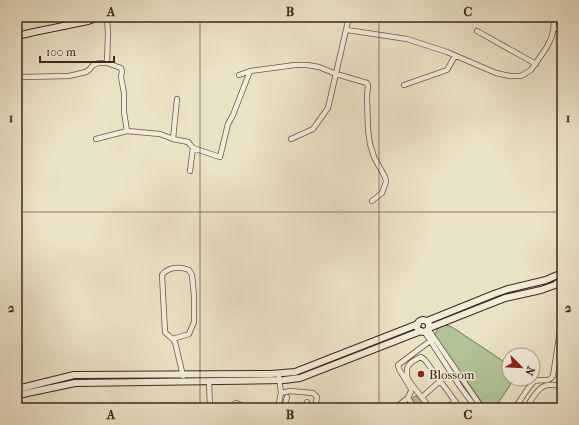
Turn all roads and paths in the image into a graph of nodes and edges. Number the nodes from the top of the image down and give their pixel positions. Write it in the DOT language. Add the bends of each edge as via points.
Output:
graph roads {
  1 [pos="99,17"];
  2 [pos="107,17"];
  3 [pos="349,17"];
  4 [pos="555,17"];
  5 [pos="87,19"];
  6 [pos="554,28"];
  7 [pos="347,30"];
  8 [pos="562,30"];
  9 [pos="477,31"];
  10 [pos="17,36"];
  11 [pos="455,56"];
  12 [pos="107,63"];
  13 [pos="536,64"];
  14 [pos="250,71"];
  15 [pos="336,74"];
  16 [pos="239,75"];
  17 [pos="17,80"];
  18 [pos="404,85"];
  19 [pos="177,99"];
  20 [pos="127,131"];
  21 [pos="96,139"];
  22 [pos="173,139"];
  23 [pos="291,139"];
  24 [pos="193,148"];
  25 [pos="190,172"];
  26 [pos="372,201"];
  27 [pos="562,273"];
  28 [pos="562,280"];
  29 [pos="562,318"];
  30 [pos="427,321"];
  31 [pos="418,324"];
  32 [pos="425,330"];
  33 [pos="173,339"];
  34 [pos="432,339"];
  35 [pos="278,373"];
  36 [pos="182,374"];
  37 [pos="279,380"];
  38 [pos="184,381"];
  39 [pos="209,381"];
  40 [pos="440,381"];
  41 [pos="552,381"];
  42 [pos="466,384"];
  43 [pos="562,387"];
  44 [pos="461,388"];
  45 [pos="17,393"];
  46 [pos="281,393"];
  47 [pos="287,397"];
  48 [pos="422,397"];
  49 [pos="408,398"];
  50 [pos="455,401"];
  51 [pos="307,402"];
  52 [pos="428,407"];
  53 [pos="210,408"];
  54 [pos="230,408"];
  55 [pos="244,408"];
  56 [pos="278,408"];
  57 [pos="284,408"];
  58 [pos="306,408"];
  59 [pos="315,408"];
  60 [pos="395,408"];
  61 [pos="416,408"];
  62 [pos="446,408"];
  63 [pos="460,408"];
  64 [pos="476,408"];
  65 [pos="482,408"];
  66 [pos="516,408"];
  67 [pos="526,408"];
  1 -- 5 [label="street"];
  2 -- 12 [label="street"];
  3 -- 7 [label="street"];
  4 -- 6 [label="street"];
  5 -- 10 [label="street"];
  6 -- 8 [label="street"];
  6 -- 13 [label="street" via="547,47"];
  7 -- 11 [label="street" via="407,39"];
  7 -- 15 [label="street"];
  9 -- 13 [label="street"];
  11 -- 13 [label="street" via="510,76 526,74"];
  11 -- 18 [label="street" via="447,70"];
  12 -- 17 [label="street" via="93,65 86,72 69,76 22,77"];
  12 -- 20 [label="street" via="121,68 122,71"];
  14 -- 15 [label="street" via="307,65"];
  14 -- 16 [label="street"];
  14 -- 24 [label="street" via="228,124 220,156"];
  15 -- 23 [label="street" via="328,108 313,129"];
  15 -- 26 [label="street" via="368,85 370,144 386,182 382,193"];
  19 -- 22 [label="street"];
  20 -- 21 [label="street"];
  20 -- 22 [label="street" via="160,134"];
  22 -- 24 [label="street" via="188,142"];
  24 -- 25 [label="street"];
  27 -- 30 [label="street" via="546,280 508,289"];
  28 -- 32 [label="street" via="541,290 505,298"];
  29 -- 41 [label="street"];
  30 -- 31 [label="street" via="422,320"];
  30 -- 32 [label="street" via="429,324"];
  31 -- 32 [label="street" via="418,328"];
  31 -- 35 [label="street" via="295,372"];
  32 -- 34 [label="street"];
  32 -- 37 [label="street" via="300,378"];
  33 -- 33 [label="street" via="165,332 162,275 165,270 184,267 192,275 194,322 189,334"];
  33 -- 36 [label="street"];
  34 -- 42 [label="street"];
  34 -- 44 [label="street"];
  34 -- 49 [label="street" via="398,365 411,389"];
  35 -- 36 [label="street"];
  35 -- 37 [label="street"];
  36 -- 38 [label="street"];
  36 -- 45 [label="street" via="74,375"];
  37 -- 39 [label="street"];
  37 -- 46 [label="street"];
  38 -- 39 [label="street"];
  38 -- 45 [label="street" via="75,383"];
  39 -- 53 [label="street"];
  40 -- 48 [label="street"];
  40 -- 48 [label="street" via="423,358 418,358 410,364 407,376"];
  40 -- 50 [label="street"];
  41 -- 43 [label="street"];
  41 -- 66 [label="street" via="537,380 532,383"];
  41 -- 67 [label="street" via="538,389"];
  42 -- 44 [label="street"];
  42 -- 65 [label="street"];
  44 -- 64 [label="street"];
  46 -- 56 [label="street"];
  46 -- 59 [label="street" via="313,393 317,397"];
  47 -- 57 [label="street"];
  48 -- 52 [label="street"];
  49 -- 60 [label="street"];
  49 -- 61 [label="street"];
  50 -- 62 [label="street"];
  50 -- 63 [label="street"];
  51 -- 58 [label="street"];
  54 -- 55 [label="street" via="236,404"];
}
